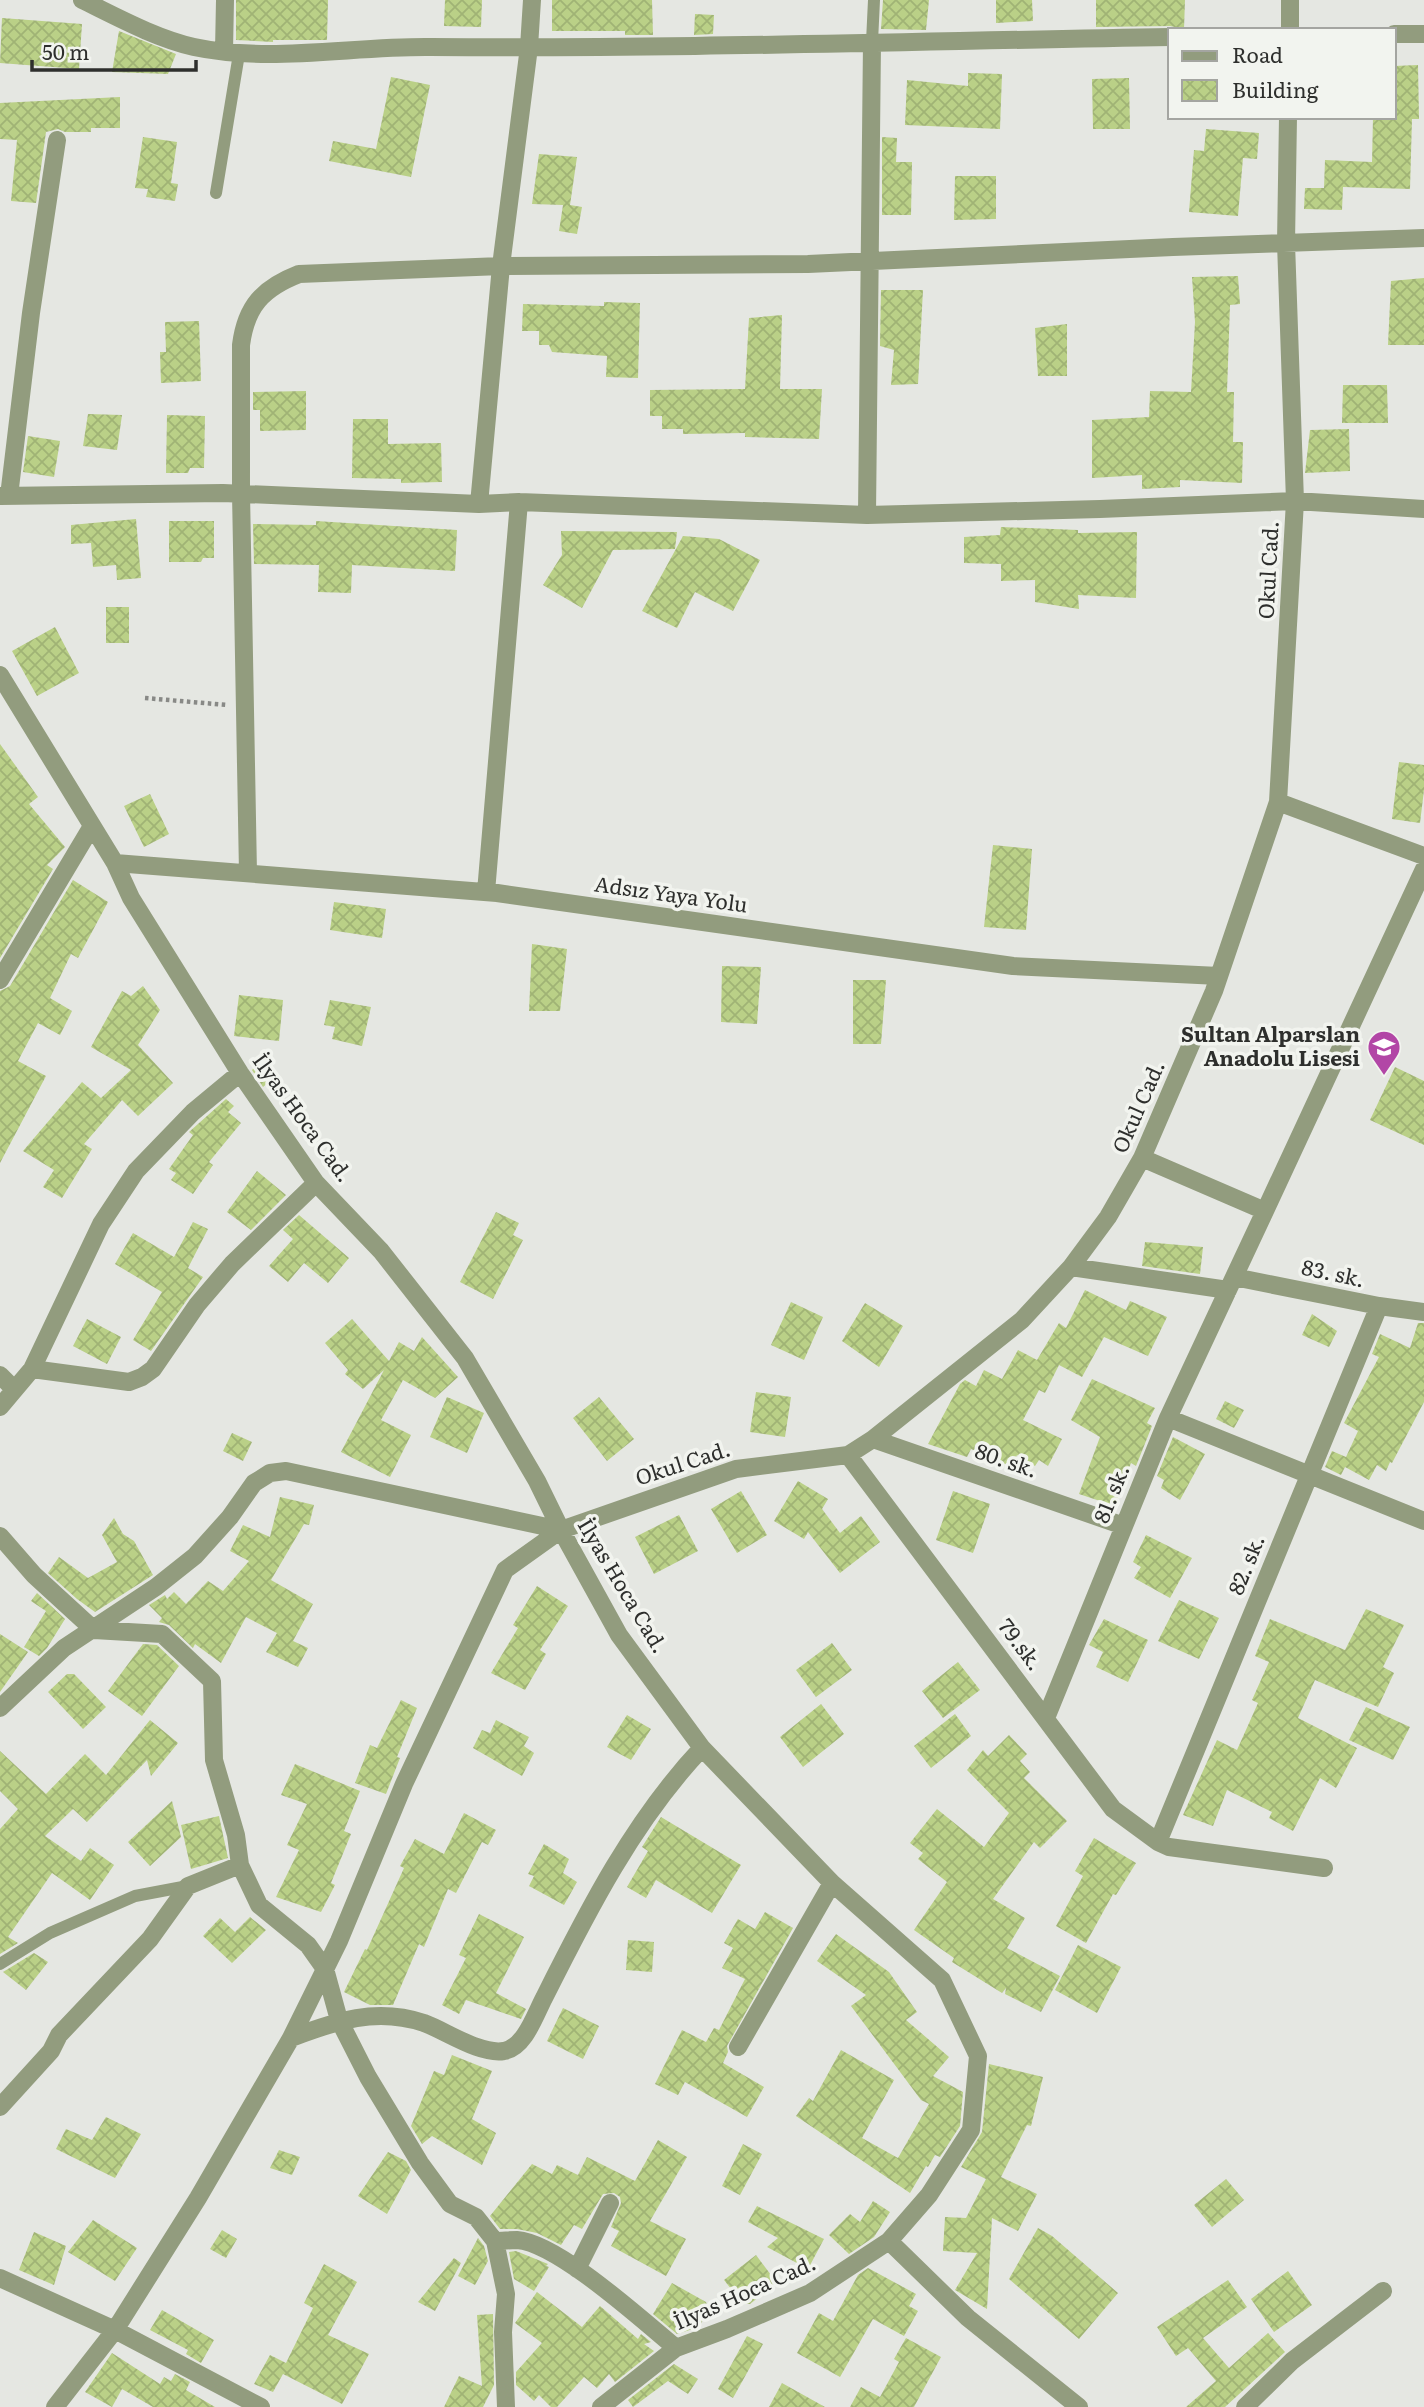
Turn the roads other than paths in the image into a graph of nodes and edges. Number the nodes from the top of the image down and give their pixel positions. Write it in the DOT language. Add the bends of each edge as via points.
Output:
graph roads {
  1 [pos="82,0"];
  2 [pos="225,0"];
  3 [pos="532,0"];
  4 [pos="874,0"];
  5 [pos="1290,0"];
  6 [pos="1290,28"];
  7 [pos="1396,34"];
  8 [pos="1424,34"];
  9 [pos="1168,37"];
  10 [pos="872,42"];
  11 [pos="529,47"];
  12 [pos="232,53"];
  13 [pos="1289,119"];
  14 [pos="57,140"];
  15 [pos="216,193"];
  16 [pos="1424,238"];
  17 [pos="1286,243"];
  18 [pos="869,260"];
  19 [pos="501,266"];
  20 [pos="241,493"];
  21 [pos="4,496"];
  22 [pos="1295,501"];
  23 [pos="519,502"];
  24 [pos="479,504"];
  25 [pos="1424,509"];
  26 [pos="867,514"];
  27 [pos="0,675"];
  28 [pos="1278,802"];
  29 [pos="92,826"];
  30 [pos="1424,856"];
  31 [pos="115,863"];
  32 [pos="1424,869"];
  33 [pos="248,873"];
  34 [pos="486,892"];
  35 [pos="1219,976"];
  36 [pos="0,980"];
  37 [pos="240,1073"];
  38 [pos="1142,1158"];
  39 [pos="316,1183"];
  40 [pos="1265,1210"];
  41 [pos="1071,1267"];
  42 [pos="1231,1283"];
  43 [pos="1379,1306"];
  44 [pos="1424,1312"];
  45 [pos="33,1369"];
  46 [pos="0,1376"];
  47 [pos="14,1389"];
  48 [pos="0,1407"];
  49 [pos="1168,1418"];
  50 [pos="873,1439"];
  51 [pos="848,1455"];
  52 [pos="1310,1474"];
  53 [pos="1424,1521"];
  54 [pos="1124,1526"];
  55 [pos="561,1530"];
  56 [pos="0,1536"];
  57 [pos="94,1630"];
  58 [pos="0,1708"];
  59 [pos="1046,1718"];
  60 [pos="702,1748"];
  61 [pos="1163,1845"];
  62 [pos="240,1866"];
  63 [pos="1324,1868"];
  64 [pos="832,1883"];
  65 [pos="188,1886"];
  66 [pos="0,1964"];
  67 [pos="325,1969"];
  68 [pos="339,2020"];
  69 [pos="291,2038"];
  70 [pos="738,2047"];
  71 [pos="8,2088"];
  72 [pos="0,2107"];
  73 [pos="610,2203"];
  74 [pos="495,2241"];
  75 [pos="889,2241"];
  76 [pos="576,2269"];
  77 [pos="0,2278"];
  78 [pos="1383,2291"];
  79 [pos="115,2330"];
  80 [pos="676,2348"];
  81 [pos="55,2407"];
  82 [pos="261,2407"];
  83 [pos="506,2407"];
  84 [pos="601,2407"];
  85 [pos="1079,2407"];
  86 [pos="1245,2407"];
  1 -- 12 [label="street" via="191,46"];
  2 -- 12 [label="street"];
  3 -- 11 [label="street"];
  4 -- 10 [label="lane"];
  5 -- 6 [label="street"];
  7 -- 8 [label="street"];
  9 -- 10 [label="street"];
  10 -- 11 [label="street"];
  10 -- 18 [label="street"];
  11 -- 12 [label="street"];
  11 -- 19 [label="street"];
  12 -- 15 [label="lane"];
  13 -- 17 [label="street"];
  14 -- 21 [label="street"];
  16 -- 17 [label="street"];
  17 -- 18 [label="street"];
  17 -- 22 [label="street"];
  18 -- 19 [label="street"];
  18 -- 26 [label="street"];
  19 -- 20 [label="street" via="313,271 277,282 260,296 243,328 241,345"];
  19 -- 24 [label="street"];
  20 -- 21 [label="street"];
  20 -- 24 [label="street"];
  20 -- 33 [label="street"];
  22 -- 25 [label="street, Okul Cad."];
  22 -- 26 [label="street"];
  22 -- 28 [label="street, Okul Cad."];
  23 -- 24 [label="street"];
  23 -- 26 [label="street"];
  23 -- 34 [label="street"];
  27 -- 29 [label="street, İlyas Hoca Cad."];
  28 -- 30 [label="street"];
  28 -- 35 [label="street, Okul Cad."];
  29 -- 31 [label="street, İlyas Hoca Cad."];
  29 -- 36 [label="street"];
  31 -- 33 [label="street, Adsız Yaya Yolu"];
  31 -- 37 [label="street, İlyas Hoca Cad." via="131,898"];
  32 -- 40 [label="street, 81. sk."];
  33 -- 34 [label="street, Adsız Yaya Yolu"];
  34 -- 35 [label="street, Adsız Yaya Yolu" via="1013,966"];
  35 -- 38 [label="street, Okul Cad."];
  37 -- 39 [label="street, İlyas Hoca Cad."];
  37 -- 45 [label="street" via="193,1112 135,1171 100,1224"];
  38 -- 40 [label="street"];
  38 -- 41 [label="street, Okul Cad." via="1108,1217"];
  39 -- 45 [label="street" via="232,1264 153,1369 142,1377 129,1382"];
  39 -- 55 [label="street, İlyas Hoca Cad." via="381,1251 465,1358"];
  40 -- 42 [label="street, 81. sk."];
  41 -- 42 [label="street, 83. sk."];
  41 -- 50 [label="street, Okul Cad." via="1022,1320"];
  42 -- 43 [label="street, 83. sk."];
  42 -- 49 [label="street, 81. sk."];
  43 -- 44 [label="street, 83. sk."];
  43 -- 52 [label="street, 82. sk."];
  45 -- 47 [label="street"];
  46 -- 47 [label="street"];
  47 -- 48 [label="street"];
  49 -- 52 [label="street"];
  49 -- 54 [label="street, 81. sk."];
  50 -- 51 [label="street, Okul Cad."];
  50 -- 54 [label="street, 80. sk."];
  51 -- 55 [label="street, Okul Cad." via="736,1469"];
  51 -- 59 [label="street, 79.sk."];
  52 -- 53 [label="street"];
  52 -- 61 [label="street, 82. sk."];
  54 -- 59 [label="street, 81. sk."];
  55 -- 57 [label="street" via="286,1471 270,1474 254,1483 195,1556"];
  55 -- 60 [label="street, İlyas Hoca Cad." via="619,1635"];
  55 -- 67 [label="street, Okul Cad." via="505,1570 404,1784"];
  56 -- 57 [label="street" via="34,1575"];
  57 -- 58 [label="street" via="64,1648"];
  57 -- 62 [label="street" via="162,1633 212,1681 214,1760 236,1835"];
  59 -- 61 [label="street, 79.sk." via="1113,1810"];
  60 -- 64 [label="street, İlyas Hoca Cad."];
  60 -- 68 [label="street" via="648,1815 589,1907 515,2046 497,2051 484,2048 410,2019 362,2016"];
  61 -- 63 [label="street"];
  62 -- 65 [label="street"];
  62 -- 67 [label="street" via="258,1905 308,1945"];
  64 -- 70 [label="street"];
  64 -- 75 [label="street, İlyas Hoca Cad." via="942,1980 978,2056 971,2130 929,2195"];
  65 -- 66 [label="lane" via="135,1896 50,1933"];
  65 -- 71 [label="street" via="150,1939 59,2035 51,2051"];
  67 -- 68 [label="street"];
  67 -- 69 [label="street, Okul Cad."];
  68 -- 69 [label="street"];
  68 -- 74 [label="street" via="420,2163 450,2204 476,2217"];
  69 -- 79 [label="street, Okul Cad."];
  71 -- 72 [label="street"];
  73 -- 76 [label="street"];
  74 -- 76 [label="street" via="518,2240"];
  74 -- 83 [label="street" via="506,2294"];
  75 -- 80 [label="street, İlyas Hoca Cad." via="810,2293"];
  75 -- 85 [label="street" via="968,2318"];
  76 -- 80 [label="street"];
  77 -- 79 [label="street"];
  78 -- 86 [label="street" via="1292,2361"];
  79 -- 81 [label="street, Okul Cad."];
  79 -- 82 [label="street"];
  80 -- 84 [label="street, İlyas Hoca Cad."];
}
